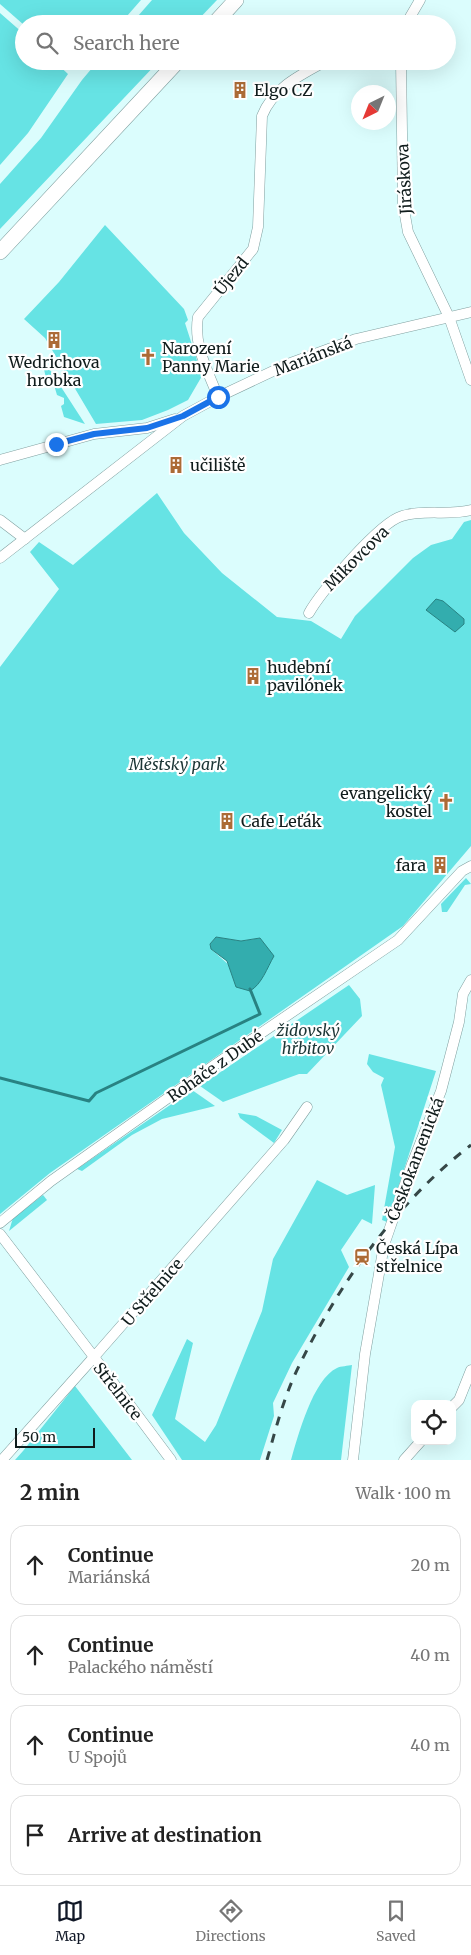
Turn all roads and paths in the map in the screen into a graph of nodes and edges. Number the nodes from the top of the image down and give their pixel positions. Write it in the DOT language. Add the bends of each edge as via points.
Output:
graph roads {
  1 [pos="236,0"];
  2 [pos="420,0"];
  3 [pos="222,15"];
  4 [pos="411,15"];
  5 [pos="170,70"];
  6 [pos="310,70"];
  7 [pos="402,70"];
  8 [pos="0,252"];
  9 [pos="471,312"];
  10 [pos="449,317"];
  11 [pos="471,380"];
  12 [pos="218,397"];
  13 [pos="183,416"];
  14 [pos="0,460"];
  15 [pos="471,510"];
  16 [pos="0,520"];
  17 [pos="25,539"];
  18 [pos="0,558"];
  19 [pos="308,613"];
  20 [pos="471,866"];
  21 [pos="471,980"];
  22 [pos="307,1107"];
  23 [pos="0,1223"];
  24 [pos="0,1234"];
  25 [pos="94,1357"];
  26 [pos="471,1370"];
  27 [pos="456,1403"];
  28 [pos="417,1445"];
  29 [pos="2,1460"];
  30 [pos="171,1460"];
  31 [pos="353,1460"];
  32 [pos="404,1460"];
  1 -- 3 [label="main road"];
  2 -- 4 [label="street"];
  5 -- 8 [label="main road"];
  6 -- 12 [label="street, Újezd" via="275,94 266,105 262,116 258,227 253,249 198,316 197,342"];
  7 -- 10 [label="street, Jiráskova" via="403,204 408,232"];
  9 -- 10 [label="street, Mariánská"];
  10 -- 11 [label="street, Jiráskova"];
  10 -- 12 [label="street, Mariánská" via="356,339 288,364"];
  12 -- 13 [label="street, Mariánská"];
  13 -- 14 [label="street" via="147,428 94,434"];
  13 -- 17 [label="street, Mariánská"];
  15 -- 19 [label="street, Mikovcova" via="421,511 399,516 366,544 318,597"];
  16 -- 17 [label="street"];
  17 -- 18 [label="street, Mariánská"];
  20 -- 23 [label="street, Roháče z Dubé" via="462,871 398,940 51,1181"];
  21 -- 31 [label="street, Českokamenická" via="463,994 441,1091 384,1245 365,1354"];
  22 -- 25 [label="street, U Střelnice" via="284,1140"];
  24 -- 25 [label="street"];
  25 -- 29 [label="street, Střelnice"];
  25 -- 30 [label="street, Střelnice"];
  26 -- 27 [label="street"];
  28 -- 32 [label="street"];
}
